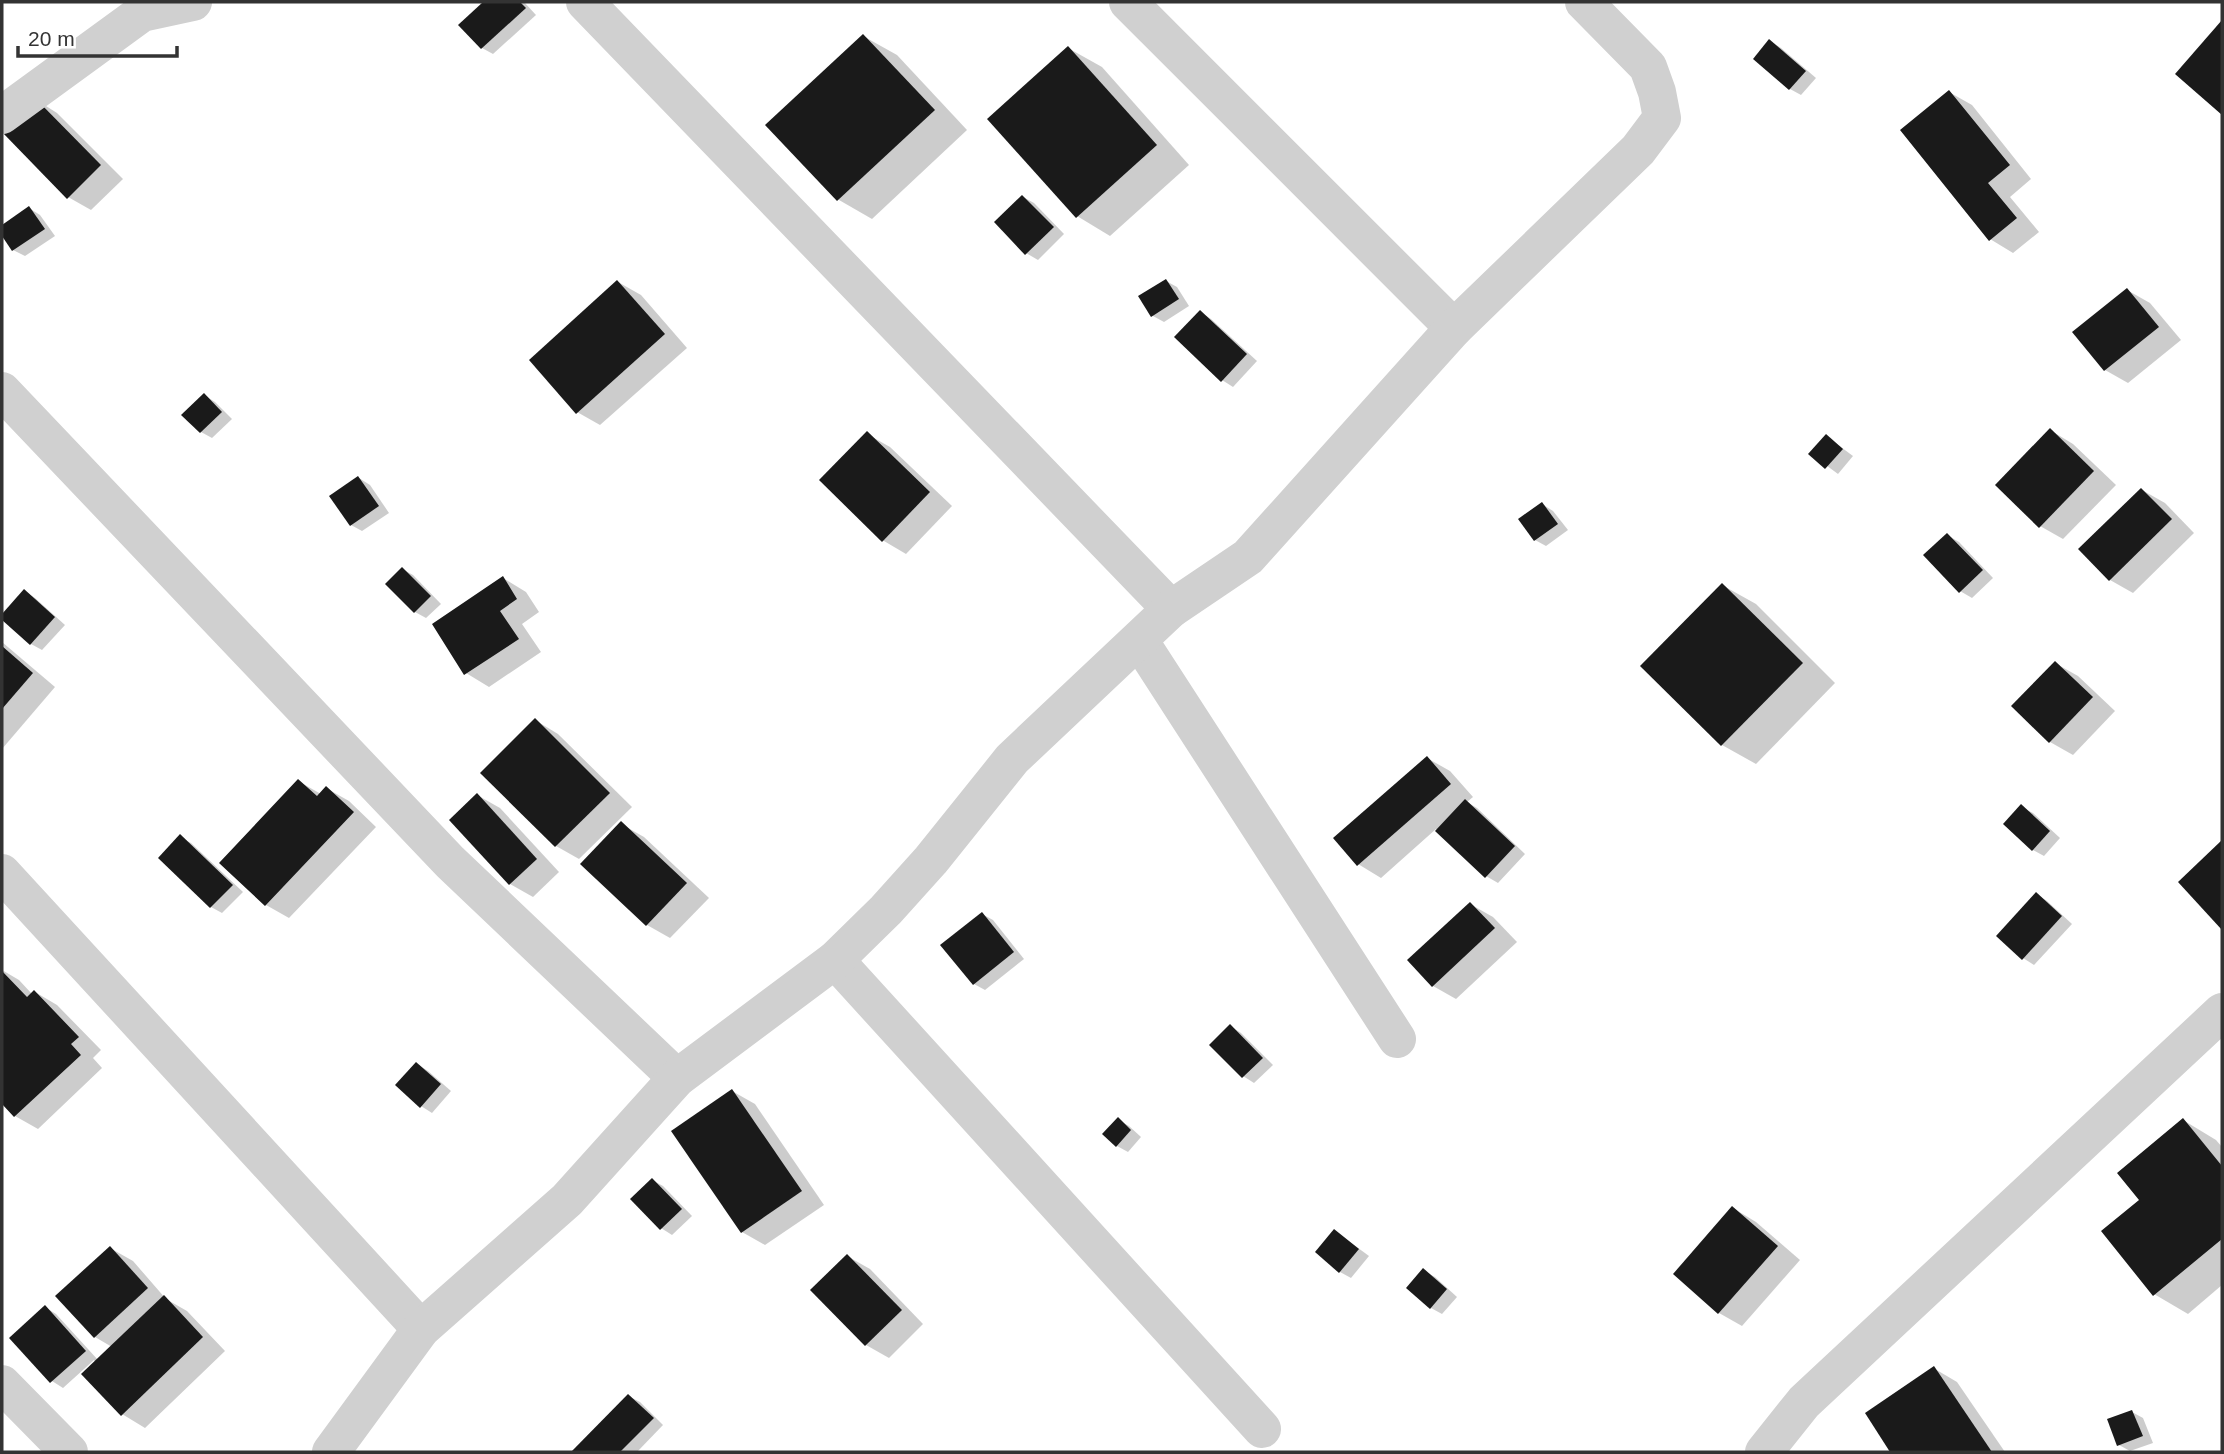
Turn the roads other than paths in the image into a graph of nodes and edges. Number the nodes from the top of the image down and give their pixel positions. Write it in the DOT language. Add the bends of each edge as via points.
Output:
graph roads {
  1 [pos="193,2"];
  2 [pos="585,2"];
  3 [pos="1128,2"];
  4 [pos="1584,2"];
  5 [pos="137,7"];
  6 [pos="2,115"];
  7 [pos="1454,328"];
  8 [pos="2,391"];
  9 [pos="1171,609"];
  10 [pos="1139,640"];
  11 [pos="2,873"];
  12 [pos="835,960"];
  13 [pos="2222,1012"];
  14 [pos="1397,1038"];
  15 [pos="677,1078"];
  16 [pos="421,1329"];
  17 [pos="2,1384"];
  18 [pos="1262,1429"];
  19 [pos="69,1452"];
  20 [pos="331,1452"];
  21 [pos="1764,1452"];
  1 -- 5 [label="street"];
  2 -- 9 [label="street"];
  3 -- 7 [label="street"];
  4 -- 7 [label="street" via="1648,67 1662,118 1638,150"];
  5 -- 6 [label="street"];
  7 -- 9 [label="street" via="1248,557"];
  8 -- 15 [label="street" via="450,862"];
  9 -- 10 [label="street"];
  10 -- 12 [label="street" via="1012,759 931,860"];
  10 -- 14 [label="street"];
  11 -- 16 [label="street"];
  12 -- 15 [label="street"];
  12 -- 18 [label="street"];
  13 -- 21 [label="street" via="1804,1402"];
  15 -- 16 [label="street" via="567,1200"];
  16 -- 20 [label="street"];
  17 -- 19 [label="street"];
}
